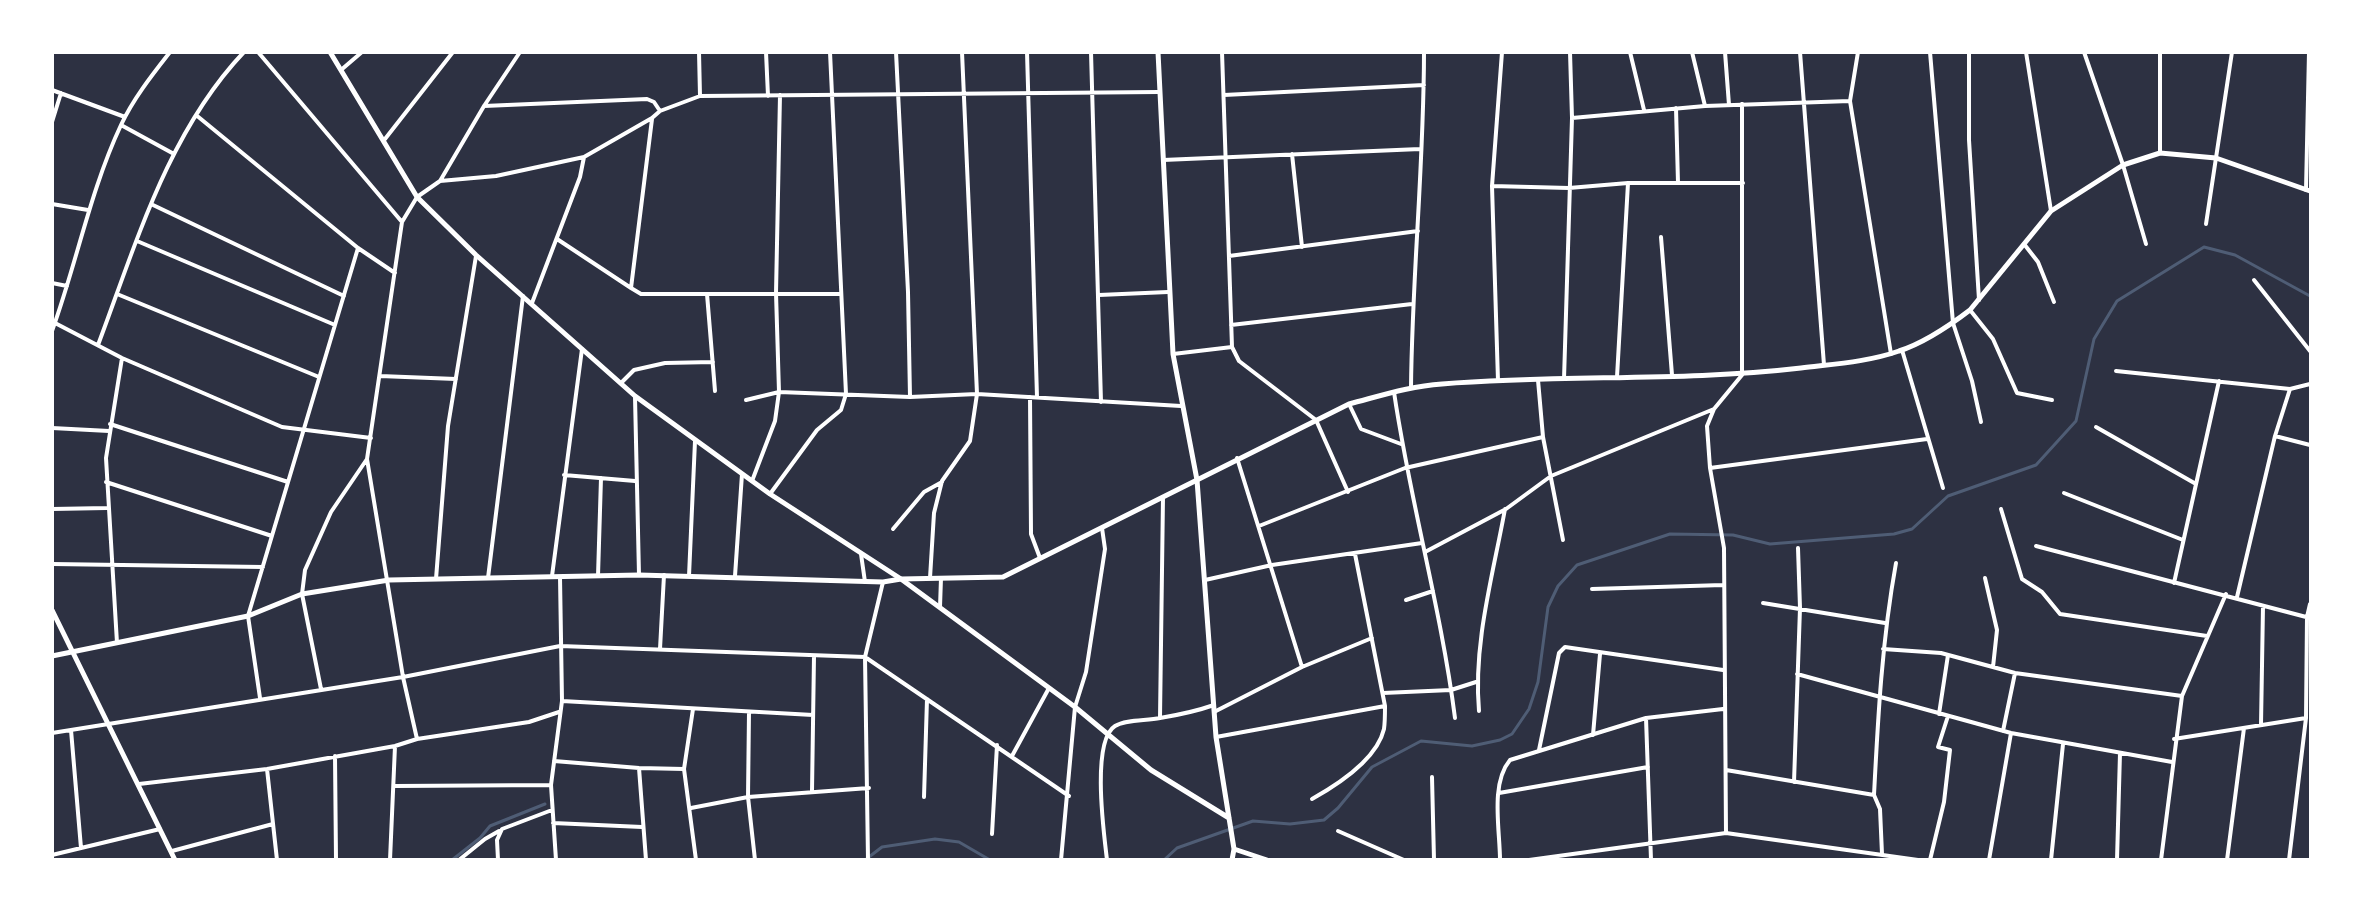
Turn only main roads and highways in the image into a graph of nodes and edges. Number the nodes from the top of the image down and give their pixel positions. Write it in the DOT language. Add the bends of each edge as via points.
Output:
graph roads {
  1 [pos="330,52"];
  2 [pos="1158,52"];
  3 [pos="2308,190"];
  4 [pos="1197,480"];
  5 [pos="901,579"];
  6 [pos="52,610"];
  7 [pos="72,653"];
  8 [pos="52,656"];
  9 [pos="1229,818"];
  10 [pos="1234,849"];
  11 [pos="175,860"];
  12 [pos="1232,860"];
  13 [pos="1267,860"];
  1 -- 5 [label="main road" via="417,197 476,255 635,396 770,494"];
  2 -- 4 [label="main road" via="1173,354"];
  3 -- 4 [label="main road" via="2216,158 2160,153 2123,165 2051,211 1970,310 1891,354 1742,375 1538,380 1411,388 1349,404"];
  4 -- 5 [label="main road" via="1003,577"];
  4 -- 9 [label="main road" via="1216,738"];
  5 -- 7 [label="main road" via="864,582 639,575 388,580 302,594 248,616"];
  5 -- 9 [label="main road" via="1076,707 1151,770"];
  6 -- 7 [label="main road"];
  7 -- 8 [label="main road"];
  7 -- 11 [label="main road"];
  9 -- 10 [label="main road"];
  10 -- 12 [label="main road"];
  10 -- 13 [label="main road"];
}
